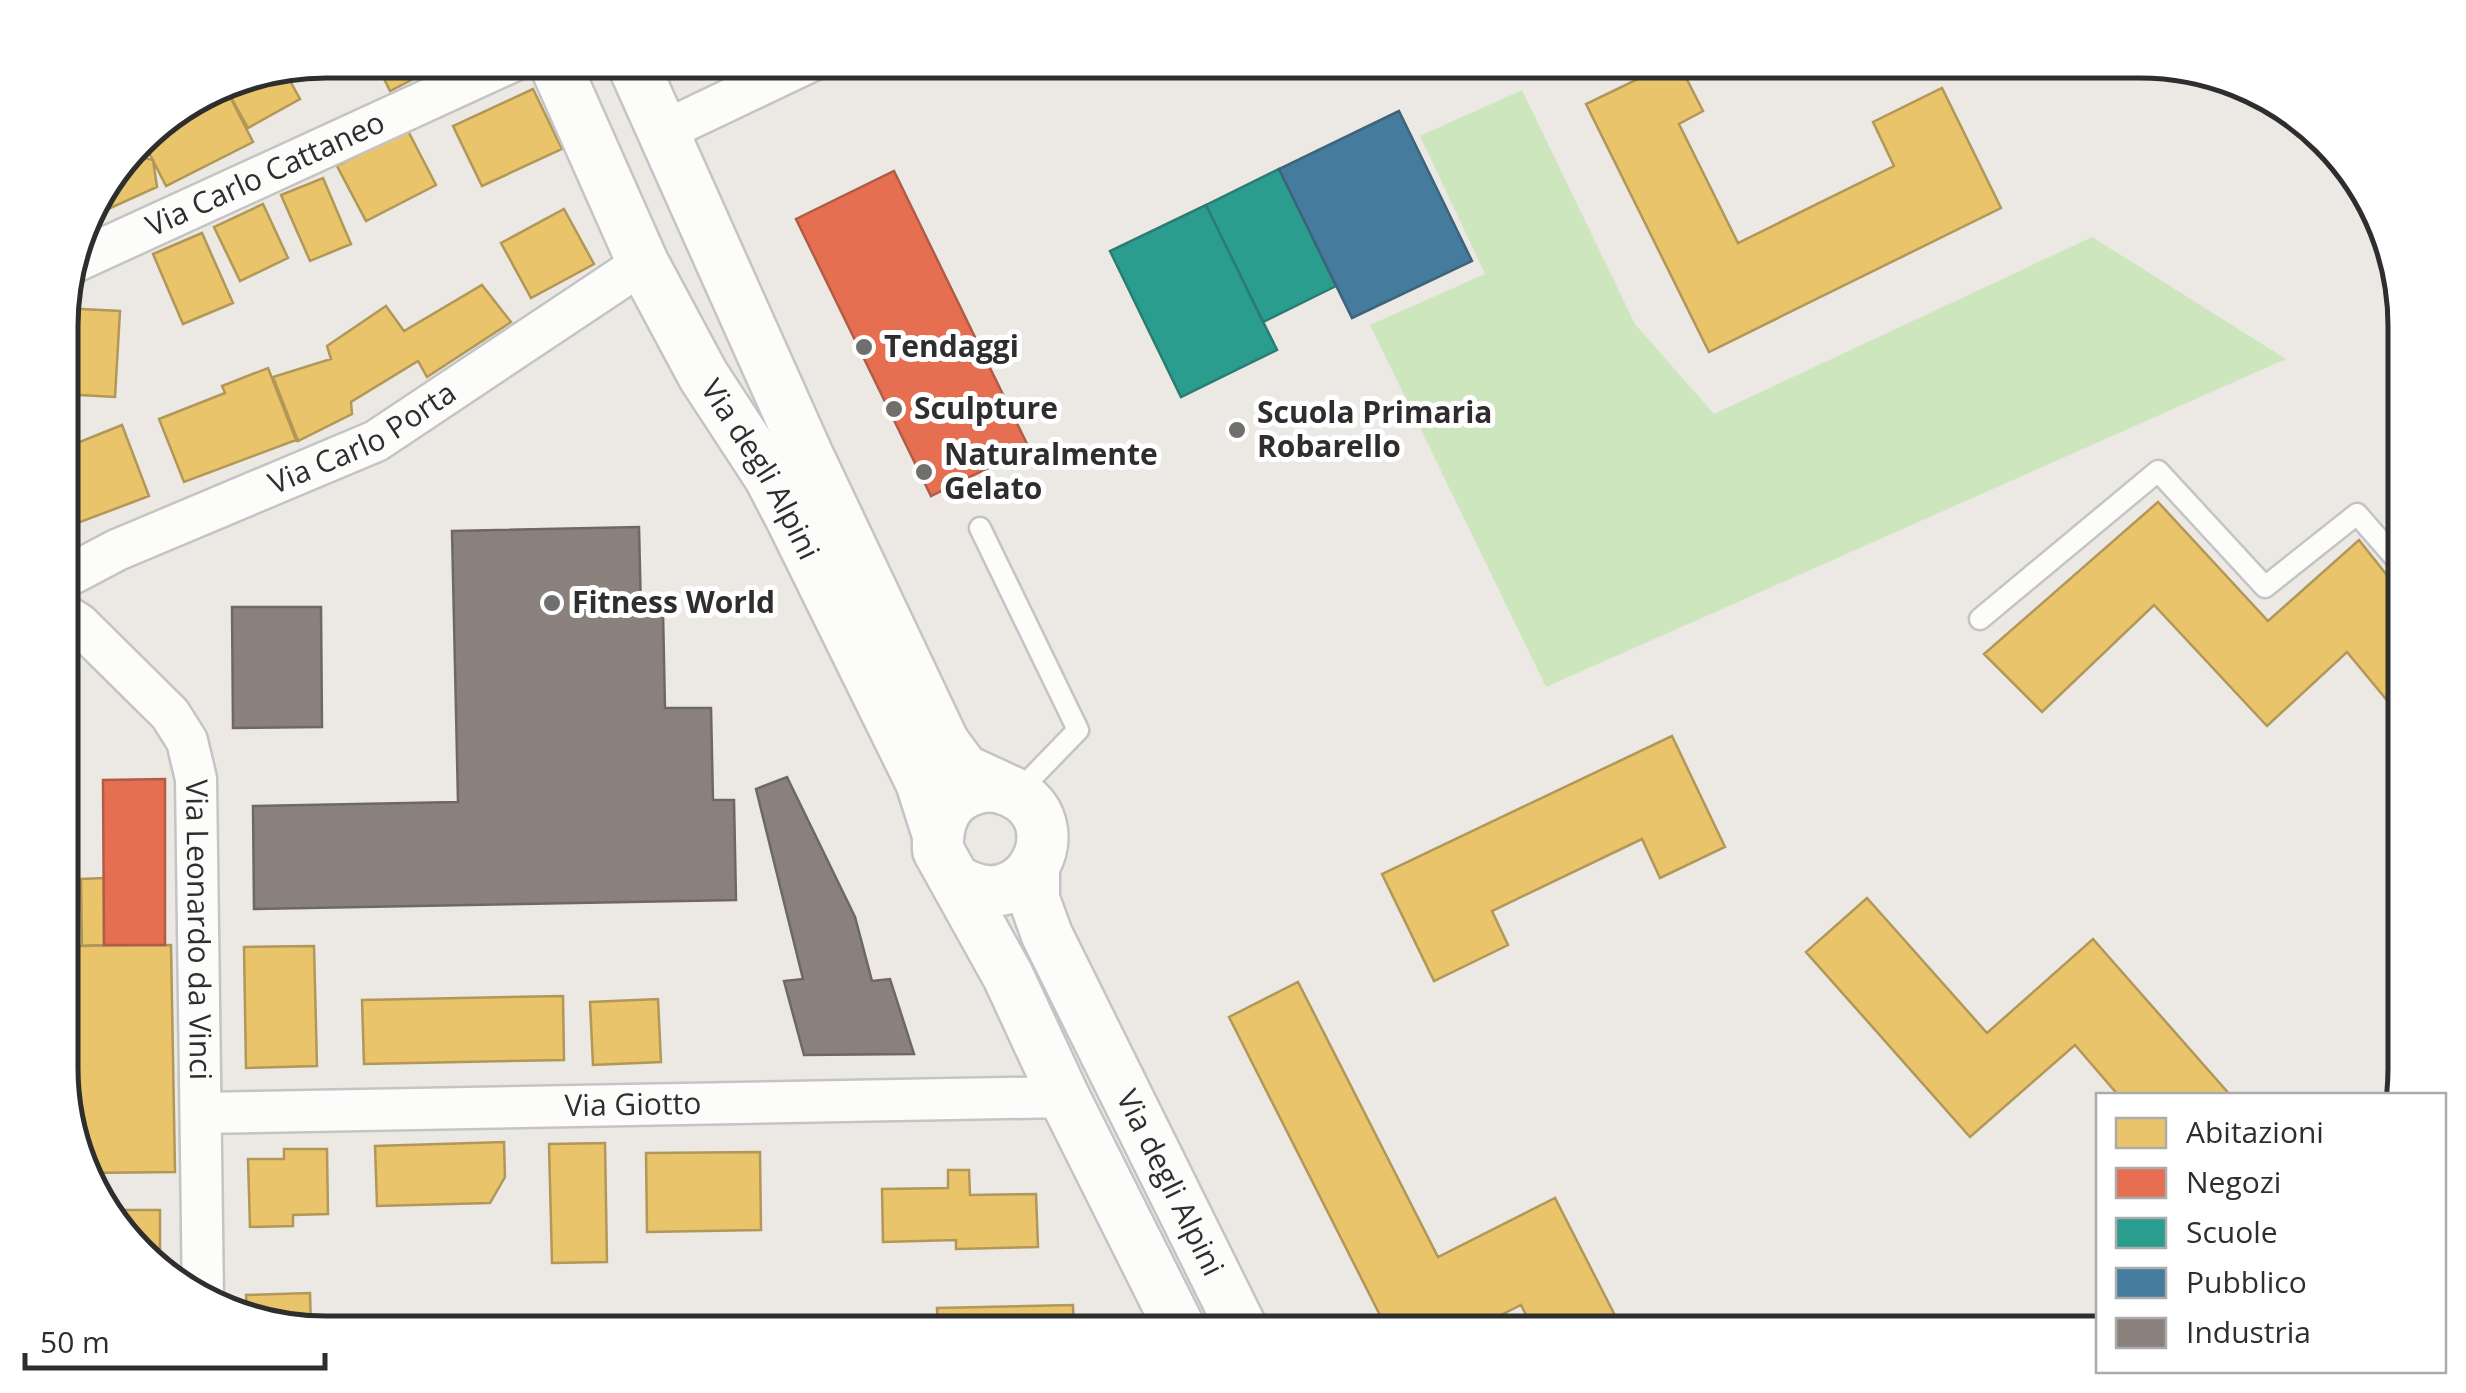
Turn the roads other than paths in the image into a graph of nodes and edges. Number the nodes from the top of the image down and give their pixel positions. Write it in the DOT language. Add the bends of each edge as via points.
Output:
graph roads {
  1 [pos="476,78"];
  2 [pos="561,78"];
  3 [pos="639,78"];
  4 [pos="775,78"];
  5 [pos="664,131"];
  6 [pos="88,256"];
  7 [pos="643,263"];
  8 [pos="980,528"];
  9 [pos="2388,549"];
  10 [pos="78,571"];
  11 [pos="1980,619"];
  12 [pos="78,623"];
  13 [pos="1009,790"];
  14 [pos="937,832"];
  15 [pos="1034,869"];
  16 [pos="956,880"];
  17 [pos="1064,1097"];
  18 [pos="201,1112"];
  19 [pos="204,1283"];
  20 [pos="1173,1316"];
  21 [pos="1235,1316"];
  1 -- 6 [label="street, Via Carlo Cattaneo"];
  2 -- 7 [label="street, Via degli Alpini"];
  3 -- 5 [label="street, Via degli Alpini"];
  4 -- 5 [label="street"];
  5 -- 13 [label="street, Via degli Alpini" via="944,743 964,770"];
  7 -- 10 [label="street, Via Carlo Porta" via="376,441"];
  7 -- 14 [label="street, Via degli Alpini" via="792,520 921,782"];
  8 -- 13 [label="lane" via="1078,730"];
  9 -- 11 [label="lane" via="2357,514 2265,587 2158,471"];
  12 -- 18 [label="street, Via Leonardo da Vinci" via="170,714 186,740 196,779"];
  13 -- 14 [label="street" via="967,792 953,801"];
  13 -- 15 [label="street" via="1039,820 1043,839"];
  14 -- 16 [label="street" via="944,866"];
  15 -- 16 [label="street" via="1006,890 971,889"];
  15 -- 21 [label="street, Via degli Alpini" via="1034,899 1046,935"];
  16 -- 17 [label="street"];
  17 -- 18 [label="street, Via Giotto"];
  17 -- 20 [label="street"];
  18 -- 19 [label="street, Via Leonardo da Vinci"];
}
